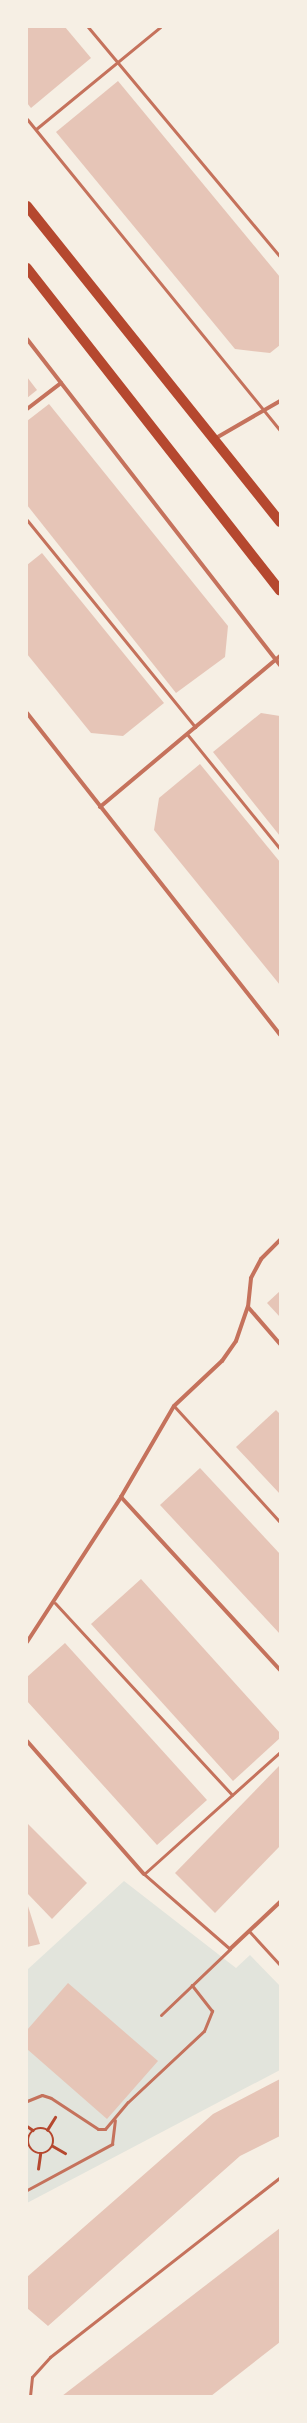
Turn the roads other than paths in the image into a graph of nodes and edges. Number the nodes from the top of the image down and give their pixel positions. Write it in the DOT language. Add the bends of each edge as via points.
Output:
graph roads {
  1 [pos="88,27"];
  2 [pos="160,27"];
  3 [pos="119,64"];
  4 [pos="27,119"];
  5 [pos="36,129"];
  6 [pos="27,206"];
  7 [pos="280,257"];
  8 [pos="27,268"];
  9 [pos="27,339"];
  10 [pos="61,383"];
  11 [pos="280,401"];
  12 [pos="27,409"];
  13 [pos="265,410"];
  14 [pos="280,430"];
  15 [pos="216,438"];
  16 [pos="27,520"];
  17 [pos="280,522"];
  18 [pos="280,592"];
  19 [pos="280,656"];
  20 [pos="275,660"];
  21 [pos="280,665"];
  22 [pos="27,714"];
  23 [pos="195,727"];
  24 [pos="187,734"];
  25 [pos="100,807"];
  26 [pos="280,849"];
  27 [pos="280,1034"];
  28 [pos="280,1240"];
  29 [pos="248,1307"];
  30 [pos="280,1344"];
  31 [pos="174,1406"];
  32 [pos="121,1496"];
  33 [pos="280,1522"];
  34 [pos="55,1603"];
  35 [pos="27,1642"];
  36 [pos="280,1670"];
  37 [pos="27,1741"];
  38 [pos="280,1752"];
  39 [pos="232,1795"];
  40 [pos="144,1874"];
  41 [pos="280,1902"];
  42 [pos="249,1931"];
  43 [pos="230,1949"];
  44 [pos="280,1965"];
  45 [pos="192,1985"];
  46 [pos="160,2014"];
  47 [pos="27,2101"];
  48 [pos="115,2120"];
  49 [pos="280,2177"];
  50 [pos="27,2190"];
  51 [pos="30,2396"];
  1 -- 3 [label="lane"];
  2 -- 3 [label="lane"];
  3 -- 5 [label="lane"];
  3 -- 7 [label="lane"];
  4 -- 5 [label="lane"];
  5 -- 13 [label="lane"];
  6 -- 15 [label="main road"];
  8 -- 18 [label="main road"];
  9 -- 10 [label="street"];
  10 -- 12 [label="street"];
  10 -- 20 [label="street"];
  11 -- 13 [label="street"];
  13 -- 14 [label="lane"];
  13 -- 15 [label="street"];
  15 -- 17 [label="main road"];
  16 -- 23 [label="lane"];
  19 -- 20 [label="street"];
  20 -- 21 [label="street"];
  20 -- 23 [label="street"];
  22 -- 25 [label="street"];
  23 -- 24 [label="street"];
  24 -- 25 [label="street"];
  24 -- 26 [label="lane"];
  25 -- 27 [label="street"];
  28 -- 29 [label="street" via="261,1259 251,1278"];
  29 -- 30 [label="street"];
  29 -- 31 [label="street" via="236,1341 225,1356"];
  31 -- 32 [label="street"];
  31 -- 33 [label="lane"];
  32 -- 34 [label="street"];
  32 -- 36 [label="street"];
  34 -- 35 [label="street"];
  34 -- 39 [label="lane"];
  37 -- 40 [label="street"];
  38 -- 39 [label="lane"];
  39 -- 40 [label="lane"];
  40 -- 43 [label="lane"];
  41 -- 42 [label="street"];
  42 -- 43 [label="street"];
  42 -- 44 [label="lane"];
  43 -- 45 [label="lane"];
  45 -- 46 [label="lane"];
  45 -- 48 [label="lane" via="212,2011 204,2031 128,2102"];
  47 -- 48 [label="lane" via="42,2096 51,2098 98,2129 106,2129"];
  48 -- 50 [label="lane" via="112,2144"];
  49 -- 51 [label="lane" via="50,2357 32,2377"];
}
